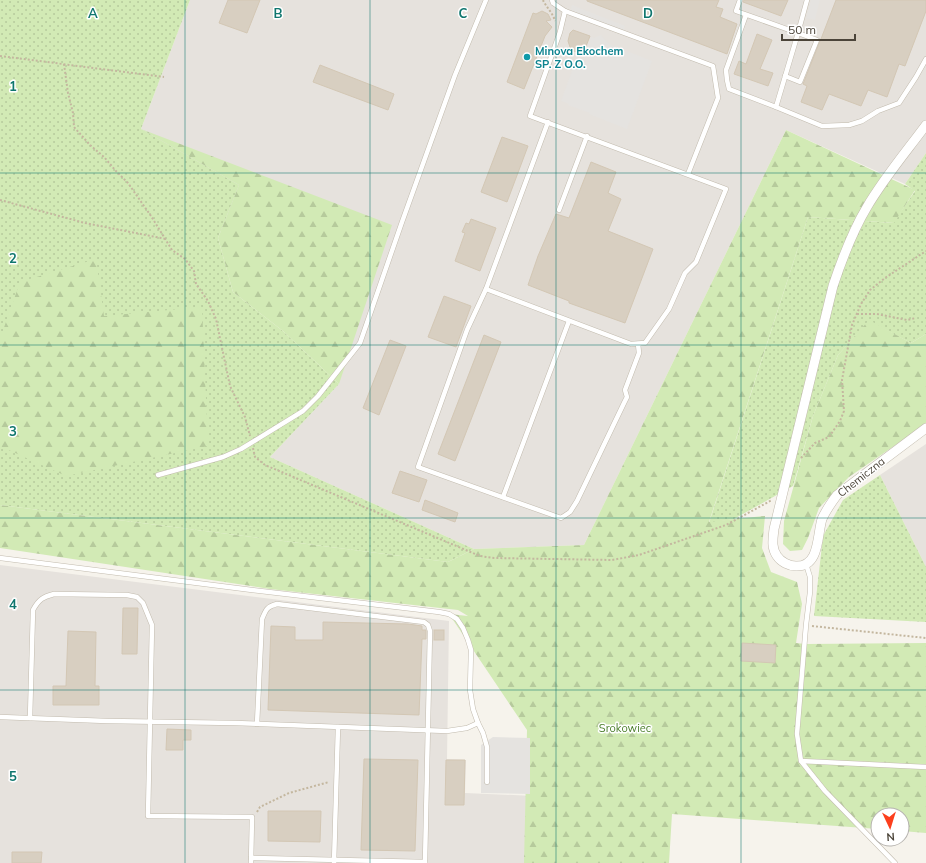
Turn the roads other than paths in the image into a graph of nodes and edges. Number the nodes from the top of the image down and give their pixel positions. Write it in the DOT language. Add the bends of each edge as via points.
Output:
graph roads {
  1 [pos="486,0"];
  2 [pos="552,0"];
  3 [pos="740,0"];
  4 [pos="807,0"];
  5 [pos="565,11"];
  6 [pos="746,15"];
  7 [pos="798,33"];
  8 [pos="926,59"];
  9 [pos="785,76"];
  10 [pos="776,107"];
  11 [pos="548,122"];
  12 [pos="926,125"];
  13 [pos="587,136"];
  14 [pos="688,174"];
  15 [pos="559,210"];
  16 [pos="486,289"];
  17 [pos="569,321"];
  18 [pos="638,344"];
  19 [pos="926,428"];
  20 [pos="158,475"];
  21 [pos="503,498"];
  22 [pos="0,558"];
  23 [pos="806,564"];
  24 [pos="0,717"];
  25 [pos="30,718"];
  26 [pos="150,722"];
  27 [pos="478,723"];
  28 [pos="257,724"];
  29 [pos="338,727"];
  30 [pos="428,730"];
  31 [pos="801,761"];
  32 [pos="926,767"];
  33 [pos="487,782"];
  34 [pos="251,861"];
  35 [pos="334,862"];
  36 [pos="425,863"];
  37 [pos="895,863"];
  1 -- 20 [label="lane" via="453,82 360,343 303,411 241,449 223,457"];
  2 -- 5 [label="lane"];
  3 -- 6 [label="lane" via="736,11"];
  4 -- 7 [label="lane"];
  5 -- 11 [label="lane" via="530,116"];
  5 -- 14 [label="lane" via="713,66 718,98"];
  6 -- 7 [label="lane"];
  6 -- 10 [label="lane" via="726,70 729,89"];
  7 -- 9 [label="lane"];
  7 -- 9 [label="lane" via="817,40 800,82"];
  8 -- 10 [label="lane" via="899,103 862,121 849,125 822,126"];
  9 -- 10 [label="lane"];
  11 -- 13 [label="lane"];
  11 -- 16 [label="lane"];
  12 -- 23 [label="street" via="867,208 852,235 831,292 774,529 773,543 777,557 790,566"];
  13 -- 14 [label="lane"];
  13 -- 15 [label="lane"];
  14 -- 18 [label="lane" via="726,189 696,262 685,273 669,309 645,344"];
  16 -- 17 [label="lane"];
  16 -- 21 [label="lane" via="467,330 418,467"];
  17 -- 18 [label="lane" via="631,344"];
  17 -- 21 [label="lane"];
  18 -- 21 [label="lane" via="640,353 625,390 627,397 570,512 561,518"];
  19 -- 23 [label="street, Chemiczna" via="837,495 822,519 816,552"];
  22 -- 27 [label="lane" via="449,614 463,628 471,650 470,690"];
  23 -- 31 [label="lane" via="810,577 810,592 797,734"];
  24 -- 25 [label="lane"];
  25 -- 26 [label="lane"];
  25 -- 26 [label="lane" via="33,610 37,603 54,594 127,595 137,597 143,604 152,625"];
  26 -- 28 [label="lane"];
  26 -- 34 [label="lane" via="148,816 252,817"];
  27 -- 30 [label="lane" via="467,728 447,731"];
  27 -- 33 [label="lane" via="487,747"];
  28 -- 29 [label="lane"];
  28 -- 30 [label="lane" via="262,619 266,610 277,604 424,622 428,625"];
  29 -- 30 [label="lane"];
  29 -- 35 [label="lane"];
  30 -- 36 [label="lane"];
  31 -- 32 [label="lane"];
  31 -- 37 [label="lane" via="825,791"];
  34 -- 35 [label="lane"];
  35 -- 36 [label="lane"];
}
